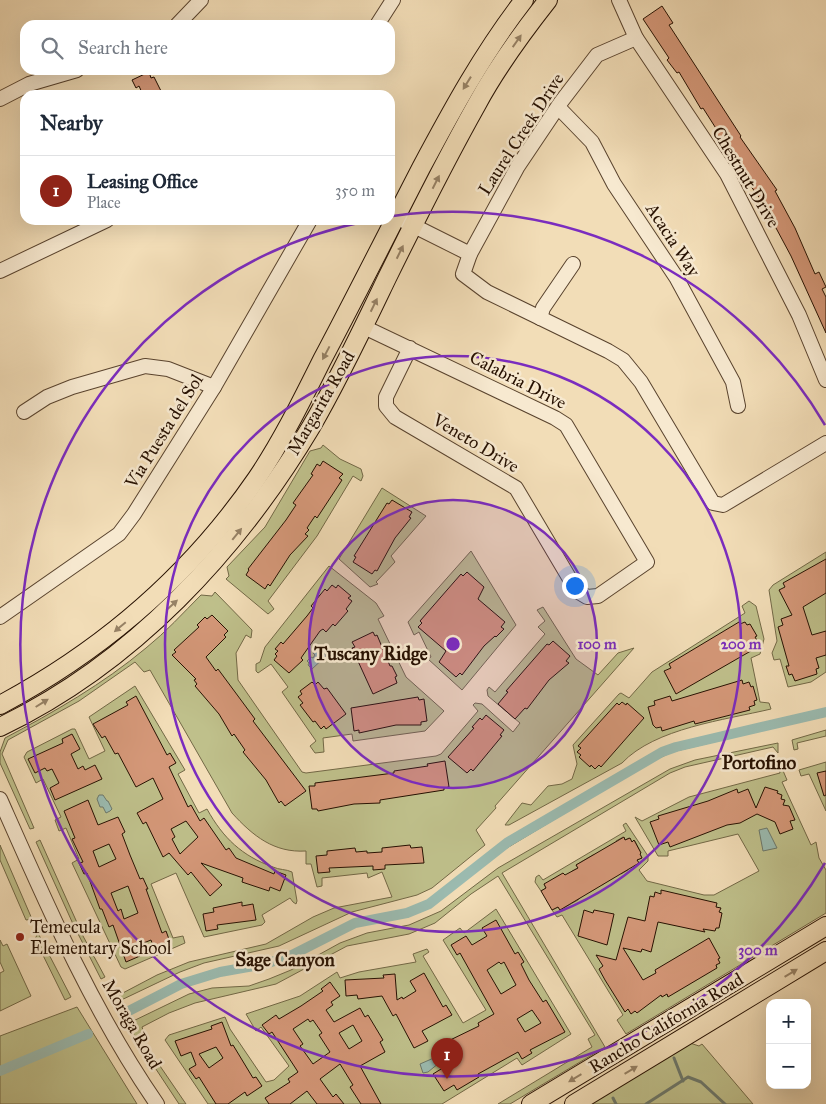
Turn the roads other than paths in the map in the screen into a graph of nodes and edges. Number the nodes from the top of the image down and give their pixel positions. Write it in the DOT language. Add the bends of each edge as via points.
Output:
graph roads {
  1 [pos="201,0"];
  2 [pos="393,0"];
  3 [pos="524,0"];
  4 [pos="548,0"];
  5 [pos="619,0"];
  6 [pos="182,20"];
  7 [pos="381,20"];
  8 [pos="636,38"];
  9 [pos="60,75"];
  10 [pos="0,100"];
  11 [pos="558,107"];
  12 [pos="395,211"];
  13 [pos="395,216"];
  14 [pos="97,225"];
  15 [pos="307,225"];
  16 [pos="388,225"];
  17 [pos="414,225"];
  18 [pos="470,254"];
  19 [pos="573,264"];
  20 [pos="0,271"];
  21 [pos="540,318"];
  22 [pos="364,328"];
  23 [pos="410,348"];
  24 [pos="826,380"];
  25 [pos="214,387"];
  26 [pos="738,406"];
  27 [pos="24,412"];
  28 [pos="826,443"];
  29 [pos="587,597"];
  30 [pos="0,617"];
  31 [pos="0,704"];
  32 [pos="0,727"];
  33 [pos="0,799"];
  34 [pos="826,926"];
  35 [pos="826,951"];
  36 [pos="157,1104"];
  37 [pos="531,1104"];
  38 [pos="574,1104"];
  1 -- 6 [label="street"];
  2 -- 7 [label="street"];
  3 -- 12 [label="main road, Margarita Road, one-way" via="464,87"];
  17 -- 4 [label="main road, Margarita Road, one-way" via="478,102 517,40"];
  5 -- 8 [label="street, Chestnut Drive"];
  8 -- 11 [label="street, Laurel Creek Drive" via="596,55"];
  8 -- 24 [label="street, Chestnut Drive" via="727,174 799,315"];
  9 -- 10 [label="street" via="29,84"];
  11 -- 18 [label="street, Laurel Creek Drive" via="518,166"];
  11 -- 26 [label="street, Acacia Way" via="592,142 614,184 676,277 734,382"];
  13 -- 17 [label="street"];
  14 -- 20 [label="street"];
  15 -- 25 [label="street, Via Puesta del Sol"];
  16 -- 31 [label="main road, Margarita Road, one-way" via="290,420 257,477 226,519 170,582 117,630 68,665"];
  17 -- 18 [label="street"];
  22 -- 17 [label="main road, Margarita Road, one-way"];
  18 -- 21 [label="street, Laurel Creek Drive" via="463,274 487,292"];
  19 -- 21 [label="street" via="543,308"];
  21 -- 28 [label="street" via="623,360 641,382 713,503 723,505"];
  22 -- 23 [label="street, Calabria Drive"];
  32 -- 22 [label="main road, Margarita Road, one-way" via="83,678 130,644 206,572 259,506 311,427"];
  23 -- 29 [label="street, Veneto Drive" via="386,397 386,406 395,417 516,488 577,591"];
  23 -- 29 [label="street, Calabria Drive" via="566,425 647,562 598,596"];
  25 -- 27 [label="street" via="168,369 145,366 72,388"];
  25 -- 30 [label="street, Via Puesta del Sol" via="119,534"];
  33 -- 36 [label="street, Moraga Road" via="84,980"];
  34 -- 37 [label="main road, Rancho California Road, one-way"];
  38 -- 35 [label="main road, Rancho California Road, one-way"];
}
